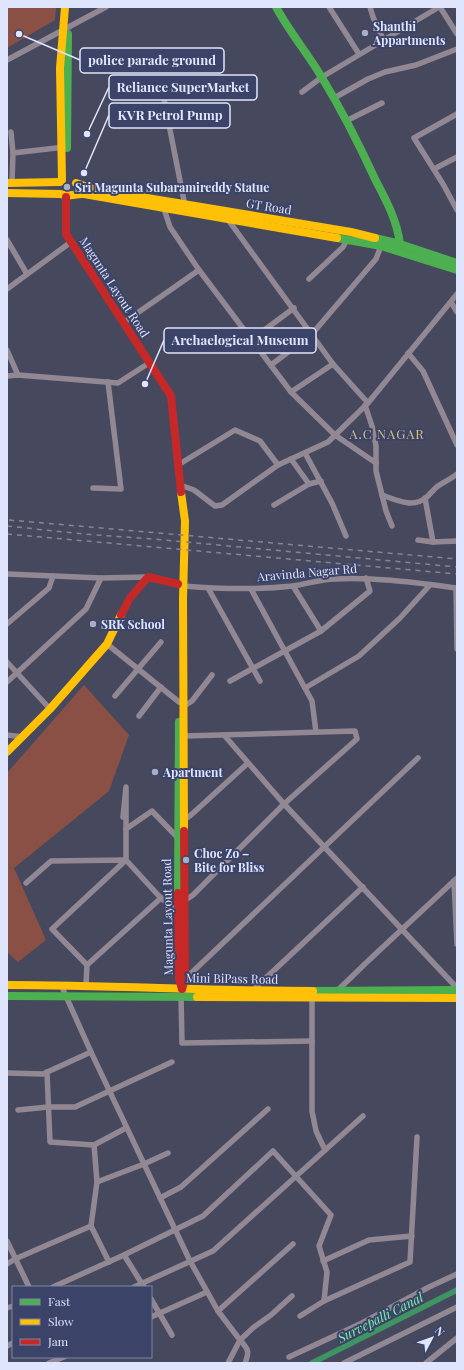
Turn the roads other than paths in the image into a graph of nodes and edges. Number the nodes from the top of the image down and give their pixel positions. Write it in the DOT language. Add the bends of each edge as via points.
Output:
graph roads {
  1 [pos="65,7"];
  2 [pos="70,7"];
  3 [pos="106,7"];
  4 [pos="276,7"];
  5 [pos="329,7"];
  6 [pos="370,7"];
  7 [pos="439,7"];
  8 [pos="66,28"];
  9 [pos="457,34"];
  10 [pos="383,39"];
  11 [pos="457,49"];
  12 [pos="359,54"];
  13 [pos="7,60"];
  14 [pos="322,77"];
  15 [pos="162,89"];
  16 [pos="302,92"];
  17 [pos="334,98"];
  18 [pos="382,103"];
  19 [pos="457,114"];
  20 [pos="346,121"];
  21 [pos="12,132"];
  22 [pos="64,147"];
  23 [pos="13,153"];
  24 [pos="457,157"];
  25 [pos="434,169"];
  26 [pos="64,180"];
  27 [pos="10,182"];
  28 [pos="76,183"];
  29 [pos="7,194"];
  30 [pos="75,194"];
  31 [pos="64,195"];
  32 [pos="184,208"];
  33 [pos="164,209"];
  34 [pos="457,210"];
  35 [pos="229,221"];
  36 [pos="7,240"];
  37 [pos="347,240"];
  38 [pos="71,242"];
  39 [pos="400,244"];
  40 [pos="381,246"];
  41 [pos="457,263"];
  42 [pos="200,270"];
  43 [pos="457,270"];
  44 [pos="27,274"];
  45 [pos="309,279"];
  46 [pos="7,289"];
  47 [pos="457,294"];
  48 [pos="451,302"];
  49 [pos="294,308"];
  50 [pos="457,312"];
  51 [pos="123,323"];
  52 [pos="312,334"];
  53 [pos="251,340"];
  54 [pos="7,350"];
  55 [pos="408,353"];
  56 [pos="149,363"];
  57 [pos="333,364"];
  58 [pos="271,365"];
  59 [pos="7,376"];
  60 [pos="18,376"];
  61 [pos="108,382"];
  62 [pos="291,392"];
  63 [pos="366,404"];
  64 [pos="335,435"];
  65 [pos="457,445"];
  66 [pos="305,453"];
  67 [pos="291,459"];
  68 [pos="376,463"];
  69 [pos="178,465"];
  70 [pos="278,465"];
  71 [pos="457,474"];
  72 [pos="320,481"];
  73 [pos="309,484"];
  74 [pos="180,485"];
  75 [pos="93,488"];
  76 [pos="382,495"];
  77 [pos="426,498"];
  78 [pos="274,505"];
  79 [pos="392,526"];
  80 [pos="346,536"];
  81 [pos="418,540"];
  82 [pos="457,541"];
  83 [pos="433,542"];
  84 [pos="7,574"];
  85 [pos="53,576"];
  86 [pos="148,577"];
  87 [pos="101,578"];
  88 [pos="366,578"];
  89 [pos="181,585"];
  90 [pos="430,585"];
  91 [pos="293,586"];
  92 [pos="208,588"];
  93 [pos="457,588"];
  94 [pos="251,589"];
  95 [pos="7,624"];
  96 [pos="321,631"];
  97 [pos="161,642"];
  98 [pos="107,644"];
  99 [pos="457,649"];
  100 [pos="285,651"];
  101 [pos="7,662"];
  102 [pos="252,668"];
  103 [pos="138,669"];
  104 [pos="17,673"];
  105 [pos="212,676"];
  106 [pos="230,680"];
  107 [pos="260,681"];
  108 [pos="7,682"];
  109 [pos="161,688"];
  110 [pos="305,688"];
  111 [pos="115,696"];
  112 [pos="182,704"];
  113 [pos="50,709"];
  114 [pos="140,716"];
  115 [pos="316,732"];
  116 [pos="7,735"];
  117 [pos="224,735"];
  118 [pos="185,736"];
  119 [pos="22,737"];
  120 [pos="7,752"];
  121 [pos="418,758"];
  122 [pos="248,763"];
  123 [pos="284,804"];
  124 [pos="123,817"];
  125 [pos="184,820"];
  126 [pos="126,829"];
  127 [pos="178,838"];
  128 [pos="324,846"];
  129 [pos="126,860"];
  130 [pos="456,880"];
  131 [pos="26,883"];
  132 [pos="363,888"];
  133 [pos="161,898"];
  134 [pos="184,901"];
  135 [pos="178,913"];
  136 [pos="402,929"];
  137 [pos="457,944"];
  138 [pos="86,965"];
  139 [pos="185,979"];
  140 [pos="7,985"];
  141 [pos="61,985"];
  142 [pos="86,986"];
  143 [pos="457,989"];
  144 [pos="338,990"];
  145 [pos="252,991"];
  146 [pos="182,993"];
  147 [pos="7,996"];
  148 [pos="65,996"];
  149 [pos="312,997"];
  150 [pos="457,998"];
  151 [pos="312,1041"];
  152 [pos="91,1052"];
  153 [pos="172,1062"];
  154 [pos="47,1072"];
  155 [pos="7,1073"];
  156 [pos="109,1091"];
  157 [pos="48,1107"];
  158 [pos="268,1109"];
  159 [pos="18,1110"];
  160 [pos="363,1116"];
  161 [pos="126,1128"];
  162 [pos="417,1137"];
  163 [pos="94,1145"];
  164 [pos="325,1150"];
  165 [pos="168,1153"];
  166 [pos="144,1164"];
  167 [pos="296,1178"];
  168 [pos="97,1182"];
  169 [pos="160,1198"];
  170 [pos="92,1226"];
  171 [pos="175,1229"];
  172 [pos="412,1236"];
  173 [pos="7,1241"];
  174 [pos="293,1244"];
  175 [pos="124,1254"];
  176 [pos="15,1259"];
  177 [pos="190,1261"];
  178 [pos="323,1261"];
  179 [pos="109,1262"];
  180 [pos="7,1264"];
  181 [pos="457,1274"];
  182 [pos="143,1285"];
  183 [pos="28,1286"];
  184 [pos="55,1286"];
  185 [pos="207,1292"];
  186 [pos="292,1296"];
  187 [pos="152,1301"];
  188 [pos="324,1301"];
  189 [pos="457,1307"];
  190 [pos="218,1311"];
  191 [pos="159,1313"];
  192 [pos="152,1316"];
  193 [pos="300,1316"];
  194 [pos="172,1335"];
  195 [pos="457,1339"];
  196 [pos="240,1340"];
  197 [pos="289,1357"];
  198 [pos="62,1359"];
  199 [pos="49,1363"];
  200 [pos="228,1363"];
  201 [pos="245,1363"];
  202 [pos="344,1363"];
  203 [pos="426,1363"];
  1 -- 8 [label="main road"];
  2 -- 8 [label="main road"];
  3 -- 8 [label="street"];
  4 -- 14 [label="main road"];
  5 -- 12 [label="street"];
  6 -- 10 [label="street"];
  7 -- 9 [label="street"];
  7 -- 10 [label="street"];
  8 -- 13 [label="street"];
  8 -- 22 [label="main road"];
  10 -- 12 [label="street"];
  11 -- 17 [label="street" via="416,66 385,72"];
  12 -- 14 [label="street"];
  14 -- 16 [label="street"];
  14 -- 17 [label="main road"];
  15 -- 32 [label="street"];
  17 -- 20 [label="main road"];
  18 -- 20 [label="street"];
  19 -- 25 [label="street" via="414,138"];
  20 -- 39 [label="main road" via="392,212 400,233"];
  21 -- 23 [label="street"];
  22 -- 23 [label="street"];
  22 -- 26 [label="main road"];
  23 -- 27 [label="street"];
  24 -- 25 [label="street"];
  25 -- 34 [label="street"];
  26 -- 27 [label="main road"];
  26 -- 28 [label="main road"];
  26 -- 31 [label="main road" via="59,188"];
  28 -- 30 [label="main road"];
  28 -- 32 [label="main road, GT Road" via="93,189"];
  29 -- 31 [label="main road"];
  30 -- 31 [label="main road" via="70,197"];
  30 -- 33 [label="main road"];
  31 -- 38 [label="main road, Magunta Layout Road" via="66,234"];
  32 -- 33 [label="main road"];
  32 -- 35 [label="main road"];
  32 -- 39 [label="main road, GT Road" via="351,232"];
  33 -- 42 [label="street" via="170,227"];
  35 -- 37 [label="main road"];
  35 -- 49 [label="street"];
  36 -- 44 [label="street"];
  37 -- 40 [label="main road"];
  37 -- 45 [label="street" via="343,247"];
  38 -- 44 [label="street"];
  38 -- 51 [label="main road, Magunta Layout Road"];
  39 -- 41 [label="main road, GT Road"];
  40 -- 43 [label="main road"];
  40 -- 52 [label="street" via="376,259"];
  42 -- 51 [label="street"];
  42 -- 53 [label="street"];
  44 -- 46 [label="street"];
  47 -- 48 [label="street"];
  48 -- 50 [label="street"];
  48 -- 55 [label="street"];
  49 -- 52 [label="street"];
  49 -- 53 [label="street"];
  51 -- 56 [label="main road, Magunta Layout Road"];
  52 -- 57 [label="street"];
  52 -- 58 [label="street"];
  53 -- 58 [label="street"];
  54 -- 60 [label="street"];
  55 -- 63 [label="street"];
  55 -- 65 [label="street" via="423,371"];
  56 -- 61 [label="street" via="118,383"];
  56 -- 69 [label="main road, Magunta Layout Road" via="171,396"];
  57 -- 62 [label="street"];
  57 -- 63 [label="street"];
  58 -- 62 [label="street"];
  59 -- 60 [label="street"];
  60 -- 61 [label="street"];
  61 -- 75 [label="street" via="121,489"];
  62 -- 64 [label="street"];
  63 -- 64 [label="street"];
  63 -- 68 [label="street" via="376,446"];
  64 -- 66 [label="street" via="328,442"];
  64 -- 68 [label="street"];
  66 -- 67 [label="street"];
  66 -- 72 [label="street"];
  67 -- 70 [label="street"];
  67 -- 73 [label="street"];
  68 -- 76 [label="street"];
  69 -- 70 [label="street" via="235,430 260,441"];
  69 -- 74 [label="main road, Magunta Layout Road"];
  70 -- 74 [label="street" via="218,506 194,490"];
  71 -- 77 [label="street" via="437,486"];
  72 -- 73 [label="street"];
  72 -- 80 [label="street"];
  73 -- 78 [label="street"];
  74 -- 89 [label="main road, Magunta Layout Road"];
  76 -- 77 [label="street" via="406,504"];
  76 -- 79 [label="street"];
  77 -- 83 [label="street"];
  81 -- 83 [label="street"];
  82 -- 83 [label="street"];
  84 -- 85 [label="street"];
  85 -- 87 [label="street"];
  85 -- 95 [label="street" via="49,588"];
  86 -- 87 [label="street"];
  86 -- 89 [label="main road"];
  86 -- 98 [label="main road" via="130,598"];
  87 -- 104 [label="street" via="86,609"];
  88 -- 90 [label="street, Aravinda Nagar Rd"];
  88 -- 91 [label="street, Aravinda Nagar Rd" via="334,578"];
  88 -- 96 [label="street" via="370,591"];
  89 -- 92 [label="street, Aravinda Nagar Rd"];
  89 -- 112 [label="main road, Magunta Layout Road"];
  90 -- 93 [label="street, Aravinda Nagar Rd"];
  90 -- 110 [label="street" via="400,618 359,656"];
  91 -- 94 [label="street, Aravinda Nagar Rd"];
  91 -- 96 [label="street"];
  92 -- 94 [label="street, Aravinda Nagar Rd"];
  92 -- 102 [label="street"];
  93 -- 99 [label="street"];
  94 -- 100 [label="street"];
  96 -- 100 [label="street"];
  97 -- 103 [label="street"];
  98 -- 103 [label="street"];
  98 -- 113 [label="main road"];
  100 -- 102 [label="street"];
  100 -- 110 [label="street"];
  101 -- 104 [label="street"];
  102 -- 106 [label="street"];
  102 -- 107 [label="street"];
  103 -- 109 [label="street"];
  103 -- 111 [label="street"];
  104 -- 108 [label="street"];
  104 -- 113 [label="street"];
  105 -- 112 [label="street" via="192,701"];
  109 -- 112 [label="street"];
  109 -- 114 [label="street"];
  110 -- 115 [label="street" via="314,708"];
  112 -- 118 [label="main road, Magunta Layout Road"];
  112 -- 127 [label="main road, Magunta Layout Road"];
  113 -- 119 [label="main road"];
  115 -- 117 [label="street"];
  115 -- 123 [label="street" via="355,731 357,740"];
  116 -- 119 [label="street"];
  117 -- 118 [label="street"];
  117 -- 122 [label="street"];
  118 -- 125 [label="main road, Magunta Layout Road"];
  119 -- 120 [label="main road"];
  121 -- 128 [label="street"];
  122 -- 123 [label="street"];
  122 -- 125 [label="street"];
  123 -- 128 [label="street"];
  123 -- 134 [label="street"];
  124 -- 126 [label="street" via="126,787"];
  125 -- 134 [label="main road, Magunta Layout Road"];
  126 -- 127 [label="street" via="152,811"];
  126 -- 129 [label="street"];
  127 -- 135 [label="main road, Magunta Layout Road"];
  128 -- 132 [label="street"];
  128 -- 139 [label="street"];
  129 -- 131 [label="street" via="51,861"];
  129 -- 133 [label="street"];
  129 -- 138 [label="street" via="52,929"];
  130 -- 136 [label="street"];
  130 -- 137 [label="street"];
  132 -- 136 [label="street"];
  132 -- 145 [label="street"];
  133 -- 135 [label="street"];
  133 -- 138 [label="street"];
  134 -- 139 [label="main road, Magunta Layout Road"];
  135 -- 146 [label="main road, Magunta Layout Road" via="179,979"];
  136 -- 143 [label="street"];
  136 -- 144 [label="street"];
  138 -- 142 [label="street"];
  139 -- 146 [label="main road, Magunta Layout Road"];
  140 -- 141 [label="main road, Mini BiPass Road"];
  141 -- 142 [label="main road, Mini BiPass Road"];
  141 -- 148 [label="street"];
  142 -- 146 [label="main road, Mini BiPass Road"];
  143 -- 144 [label="main road, Mini BiPass Road"];
  144 -- 145 [label="main road, Mini BiPass Road"];
  145 -- 146 [label="main road, Mini BiPass Road"];
  146 -- 148 [label="main road"];
  146 -- 149 [label="main road"];
  146 -- 151 [label="street" via="182,1043"];
  147 -- 148 [label="main road"];
  148 -- 152 [label="street"];
  149 -- 150 [label="main road"];
  149 -- 151 [label="street"];
  151 -- 164 [label="street" via="312,1111 316,1131"];
  152 -- 154 [label="street"];
  152 -- 156 [label="street"];
  153 -- 156 [label="street"];
  154 -- 155 [label="street"];
  154 -- 157 [label="street"];
  156 -- 157 [label="street" via="76,1107"];
  156 -- 161 [label="street"];
  157 -- 159 [label="street"];
  157 -- 163 [label="street" via="50,1142"];
  158 -- 169 [label="street" via="182,1187"];
  160 -- 164 [label="street"];
  161 -- 163 [label="street"];
  161 -- 166 [label="street"];
  162 -- 172 [label="street"];
  163 -- 168 [label="street"];
  164 -- 167 [label="street"];
  165 -- 166 [label="street"];
  166 -- 168 [label="street"];
  166 -- 169 [label="street"];
  167 -- 171 [label="street" via="273,1151 203,1216"];
  167 -- 177 [label="street" via="213,1251"];
  167 -- 178 [label="street" via="332,1216 319,1246"];
  168 -- 170 [label="street"];
  169 -- 171 [label="street"];
  170 -- 176 [label="street"];
  170 -- 179 [label="street"];
  171 -- 175 [label="street"];
  171 -- 177 [label="street"];
  172 -- 178 [label="street" via="369,1240"];
  172 -- 188 [label="street" via="410,1262"];
  173 -- 176 [label="street"];
  174 -- 190 [label="street"];
  175 -- 179 [label="street"];
  175 -- 182 [label="street"];
  176 -- 180 [label="street"];
  176 -- 183 [label="street"];
  177 -- 182 [label="street"];
  177 -- 185 [label="street"];
  178 -- 188 [label="street" via="327,1272"];
  179 -- 184 [label="street"];
  181 -- 197 [label="street"];
  185 -- 190 [label="street"];
  185 -- 191 [label="street"];
  186 -- 196 [label="street"];
  187 -- 191 [label="street"];
  188 -- 193 [label="street"];
  189 -- 202 [label="street"];
  190 -- 196 [label="street"];
  191 -- 192 [label="street"];
  191 -- 194 [label="street"];
  195 -- 203 [label="street"];
  196 -- 200 [label="street"];
  196 -- 201 [label="street" via="248,1349"];
  198 -- 199 [label="street"];
}
